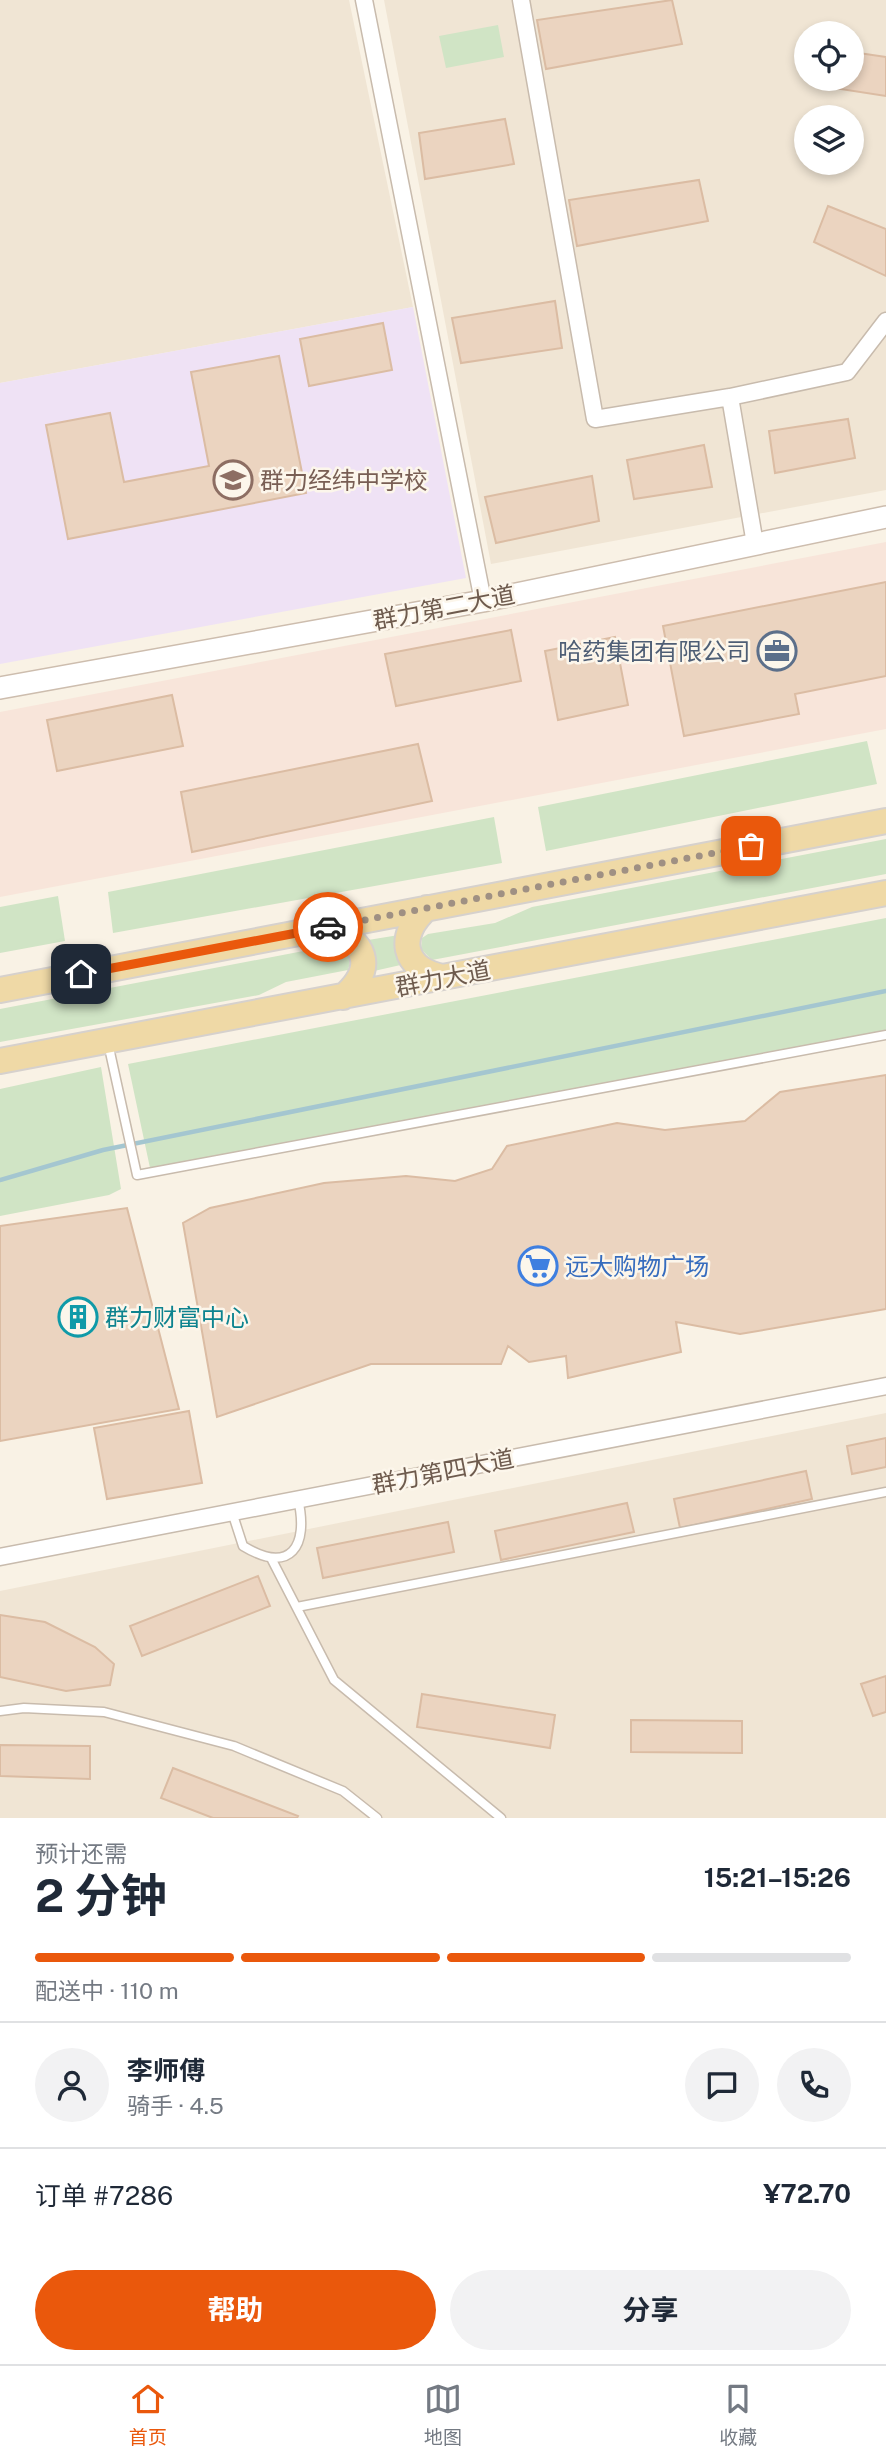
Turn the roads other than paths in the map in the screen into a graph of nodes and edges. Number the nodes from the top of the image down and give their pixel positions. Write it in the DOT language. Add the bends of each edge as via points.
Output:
graph roads {
  1 [pos="364,0"];
  2 [pos="521,0"];
  3 [pos="886,321"];
  4 [pos="730,397"];
  5 [pos="886,517"];
  6 [pos="886,530"];
  7 [pos="755,544"];
  8 [pos="483,601"];
  9 [pos="0,688"];
  10 [pos="0,701"];
  11 [pos="886,821"];
  12 [pos="886,893"];
  13 [pos="427,908"];
  14 [pos="326,928"];
  15 [pos="444,978"];
  16 [pos="0,990"];
  17 [pos="342,997"];
  18 [pos="886,1035"];
  19 [pos="107,1041"];
  20 [pos="0,1061"];
  21 [pos="886,1386"];
  22 [pos="886,1492"];
  23 [pos="298,1499"];
  24 [pos="232,1512"];
  25 [pos="0,1557"];
  26 [pos="271,1558"];
  27 [pos="297,1607"];
  28 [pos="0,1711"];
  29 [pos="377,1818"];
  30 [pos="501,1818"];
  1 -- 8 [label="street"];
  2 -- 4 [label="street" via="595,419"];
  3 -- 4 [label="street" via="847,372"];
  4 -- 7 [label="street"];
  5 -- 7 [label="main road, 群力第二大道"];
  6 -- 10 [label="main road, 群力第二大道"];
  7 -- 8 [label="main road, 群力第二大道"];
  8 -- 9 [label="main road, 群力第二大道"];
  11 -- 13 [label="main road"];
  12 -- 15 [label="main road, 群力大道"];
  13 -- 14 [label="main road"];
  13 -- 15 [label="main road" via="409,933 411,959 423,972"];
  14 -- 16 [label="main road"];
  14 -- 17 [label="main road" via="350,937 360,950 360,978"];
  15 -- 17 [label="main road, 群力大道"];
  17 -- 19 [label="main road, 群力大道"];
  18 -- 19 [label="lane" via="137,1175"];
  19 -- 20 [label="main road, 群力大道"];
  21 -- 23 [label="street, 群力第四大道"];
  22 -- 27 [label="lane"];
  23 -- 24 [label="street, 群力第四大道"];
  23 -- 26 [label="lane" via="302,1537 296,1550"];
  24 -- 25 [label="street, 群力第四大道"];
  24 -- 26 [label="lane" via="243,1546"];
  26 -- 27 [label="lane"];
  27 -- 30 [label="lane" via="334,1679"];
  28 -- 29 [label="lane" via="104,1712 234,1746 343,1791"];
}
